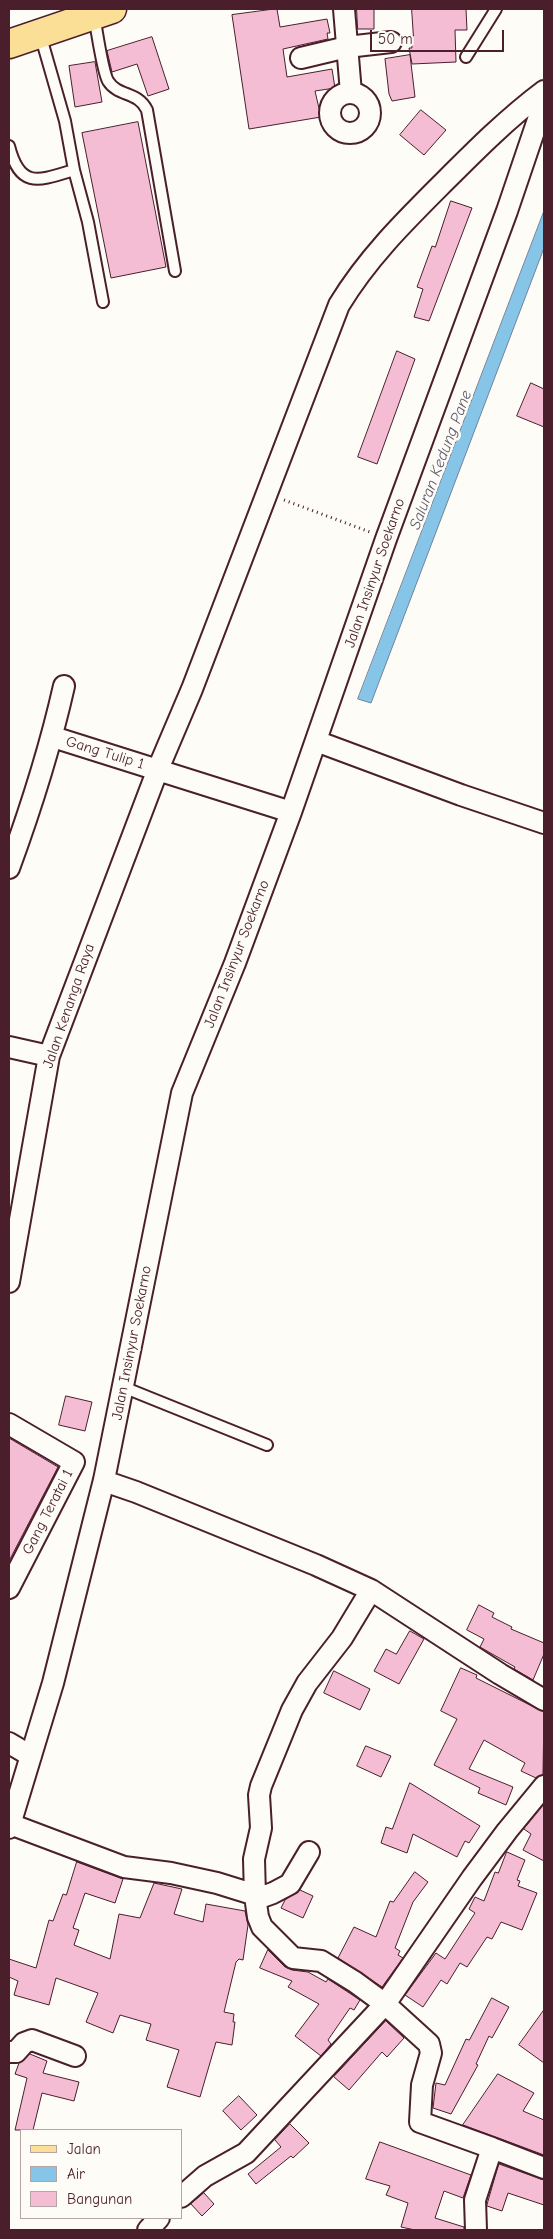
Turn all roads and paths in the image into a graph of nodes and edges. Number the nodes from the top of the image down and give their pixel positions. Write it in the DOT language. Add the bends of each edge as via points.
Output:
graph roads {
  1 [pos="344,9"];
  2 [pos="496,9"];
  3 [pos="103,12"];
  4 [pos="40,33"];
  5 [pos="391,42"];
  6 [pos="9,44"];
  7 [pos="348,47"];
  8 [pos="301,58"];
  9 [pos="466,58"];
  10 [pos="544,91"];
  11 [pos="351,93"];
  12 [pos="544,102"];
  13 [pos="9,146"];
  14 [pos="74,170"];
  15 [pos="175,271"];
  16 [pos="103,302"];
  17 [pos="266,495"];
  18 [pos="386,539"];
  19 [pos="64,686"];
  20 [pos="53,737"];
  21 [pos="316,741"];
  22 [pos="158,769"];
  23 [pos="291,812"];
  24 [pos="544,823"];
  25 [pos="9,868"];
  26 [pos="9,1047"];
  27 [pos="49,1056"];
  28 [pos="9,1282"];
  29 [pos="123,1387"];
  30 [pos="9,1424"];
  31 [pos="267,1445"];
  32 [pos="119,1487"];
  33 [pos="9,1588"];
  34 [pos="371,1590"];
  35 [pos="544,1700"];
  36 [pos="9,1743"];
  37 [pos="31,1756"];
  38 [pos="544,1786"];
  39 [pos="19,1828"];
  40 [pos="309,1852"];
  41 [pos="255,1896"];
  42 [pos="385,2004"];
  43 [pos="9,2052"];
  44 [pos="75,2056"];
  45 [pos="492,2148"];
  46 [pos="544,2168"];
  47 [pos="182,2196"];
  48 [pos="158,2219"];
  49 [pos="148,2230"];
  50 [pos="476,2230"];
  1 -- 7 [label="street"];
  2 -- 9 [label="lane"];
  3 -- 4 [label="main road"];
  3 -- 15 [label="lane" via="109,82 120,91 138,98 147,110"];
  4 -- 6 [label="main road"];
  4 -- 14 [label="lane" via="65,121"];
  5 -- 7 [label="street"];
  7 -- 8 [label="street"];
  7 -- 11 [label="street"];
  10 -- 17 [label="street, Jalan Kenanga Raya" via="511,118 416,210 378,249 354,280 339,305"];
  12 -- 18 [label="street, Jalan Insinyur Soekarno"];
  13 -- 14 [label="lane" via="17,171 28,178 46,178"];
  14 -- 16 [label="lane" via="88,222"];
  17 -- 18 [label="path"];
  17 -- 22 [label="street, Jalan Kenanga Raya"];
  18 -- 21 [label="street, Jalan Insinyur Soekarno"];
  19 -- 20 [label="street"];
  20 -- 22 [label="street, Gang Tulip 1"];
  20 -- 25 [label="street"];
  21 -- 23 [label="street, Jalan Insinyur Soekarno"];
  21 -- 24 [label="street"];
  22 -- 23 [label="street, Gang Tulip 1"];
  22 -- 27 [label="street, Jalan Kenanga Raya"];
  23 -- 29 [label="street, Jalan Insinyur Soekarno" via="182,1093"];
  26 -- 27 [label="street"];
  27 -- 28 [label="street, Jalan Kenanga Raya"];
  29 -- 31 [label="lane"];
  29 -- 32 [label="street, Jalan Insinyur Soekarno"];
  30 -- 33 [label="street, Gang Teratai 1" via="74,1462"];
  32 -- 34 [label="street"];
  32 -- 37 [label="street, Jalan Insinyur Soekarno"];
  34 -- 35 [label="street"];
  34 -- 41 [label="street" via="342,1638 307,1683 273,1754 259,1794 261,1828 255,1850"];
  36 -- 37 [label="street"];
  37 -- 39 [label="street, Jalan Insinyur Soekarno"];
  38 -- 42 [label="street" via="472,1878"];
  39 -- 41 [label="street" via="124,1867 172,1873"];
  40 -- 41 [label="street" via="290,1884 267,1896"];
  41 -- 42 [label="street" via="262,1927 282,1949 293,1958 326,1963"];
  42 -- 45 [label="street" via="430,2046 420,2122"];
  42 -- 47 [label="street" via="246,2153 205,2176"];
  43 -- 44 [label="street" via="16,2052 32,2040"];
  45 -- 46 [label="street"];
  45 -- 50 [label="street" via="475,2200"];
  48 -- 49 [label="street"];
}
